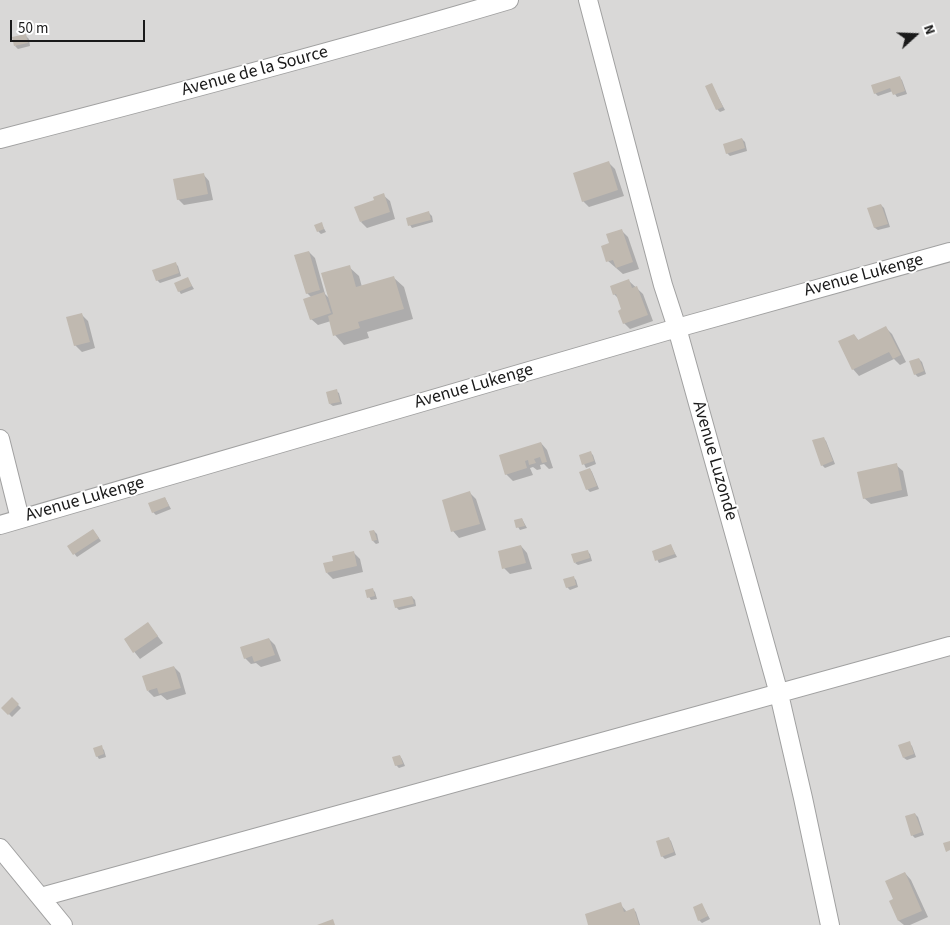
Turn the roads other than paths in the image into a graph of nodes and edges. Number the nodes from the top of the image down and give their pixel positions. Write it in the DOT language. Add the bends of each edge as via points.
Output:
graph roads {
  1 [pos="509,0"];
  2 [pos="588,0"];
  3 [pos="0,139"];
  4 [pos="950,252"];
  5 [pos="677,328"];
  6 [pos="0,439"];
  7 [pos="20,519"];
  8 [pos="0,526"];
  9 [pos="950,646"];
  10 [pos="779,694"];
  11 [pos="0,848"];
  12 [pos="41,897"];
  13 [pos="63,925"];
  14 [pos="830,925"];
  1 -- 3 [label="street, Avenue de la Source" via="396,34"];
  2 -- 5 [label="street, Avenue Luzonde"];
  4 -- 5 [label="street, Avenue Lukenge"];
  5 -- 7 [label="street, Avenue Lukenge"];
  5 -- 10 [label="street, Avenue Luzonde"];
  6 -- 7 [label="street"];
  7 -- 8 [label="street, Avenue Lukenge"];
  9 -- 10 [label="street"];
  10 -- 12 [label="street"];
  10 -- 14 [label="street, Avenue Luzonde"];
  11 -- 12 [label="street"];
  12 -- 13 [label="street"];
}
